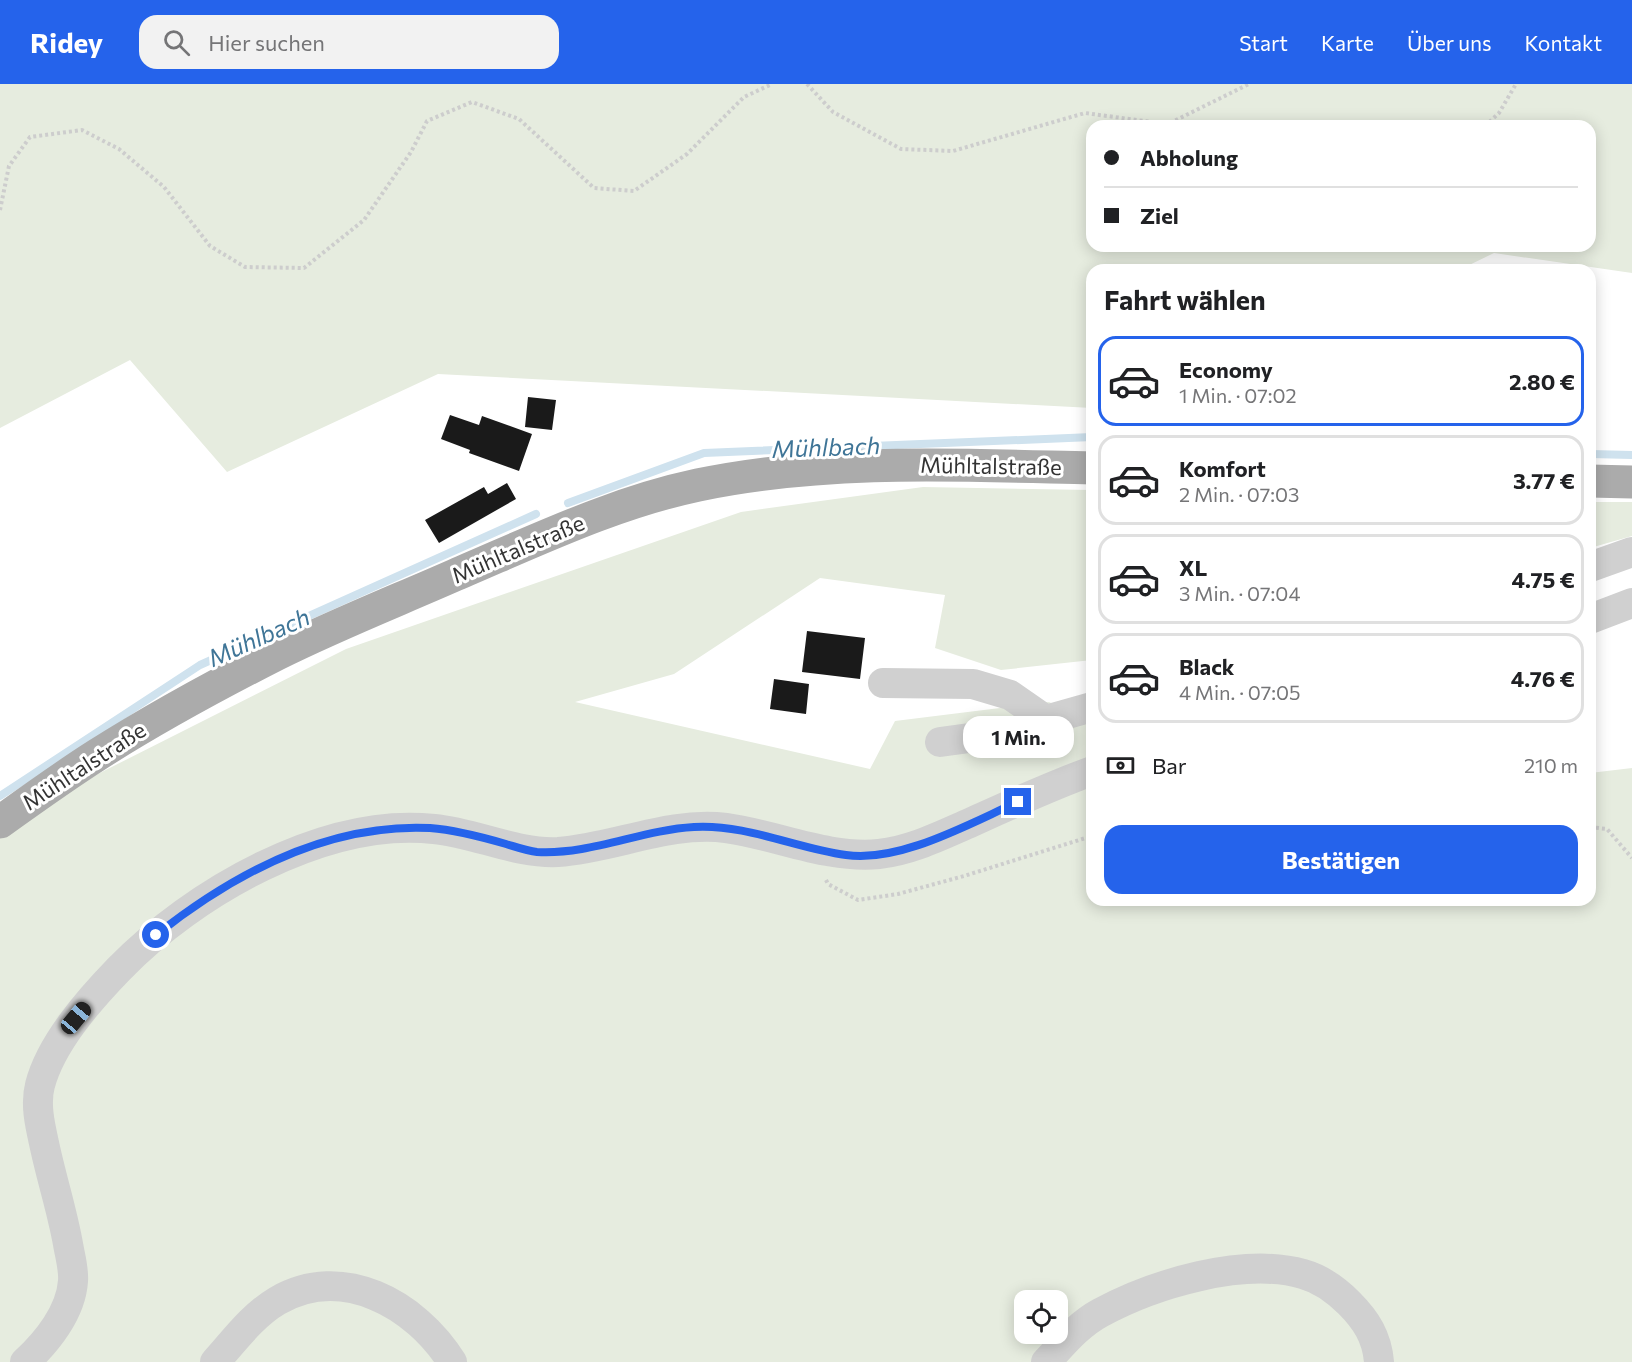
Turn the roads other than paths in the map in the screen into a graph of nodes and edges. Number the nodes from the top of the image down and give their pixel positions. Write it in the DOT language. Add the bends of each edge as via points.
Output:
graph roads {
  1 [pos="1086,468"];
  2 [pos="1596,481"];
  3 [pos="1632,482"];
  4 [pos="1632,552"];
  5 [pos="1596,565"];
  6 [pos="1632,603"];
  7 [pos="1596,617"];
  8 [pos="883,683"];
  9 [pos="1086,709"];
  10 [pos="1046,720"];
  11 [pos="940,742"];
  12 [pos="1086,774"];
  13 [pos="0,822"];
  14 [pos="25,1362"];
  15 [pos="215,1362"];
  16 [pos="452,1362"];
  17 [pos="1046,1362"];
  18 [pos="1380,1362"];
  1 -- 13 [label="main road, Mühltalstraße" via="838,466 758,475 640,499 564,528 280,653 97,754"];
  2 -- 3 [label="main road"];
  4 -- 5 [label="street"];
  6 -- 7 [label="street"];
  8 -- 10 [label="street" via="973,684 1010,695"];
  9 -- 10 [label="street"];
  10 -- 11 [label="street" via="1021,731"];
  12 -- 14 [label="street" via="909,848 882,854 848,855 724,828 664,830 583,849 535,852 467,834 393,829 310,847 238,879 189,909 134,954 76,1018 56,1048 39,1086 40,1121 63,1217 73,1281 57,1324"];
  15 -- 16 [label="street" via="255,1318 277,1301 331,1285 362,1289 392,1303 422,1326"];
  17 -- 18 [label="street" via="1075,1331 1098,1314 1158,1288 1217,1273 1280,1269 1304,1274 1344,1298 1372,1332"];
}
